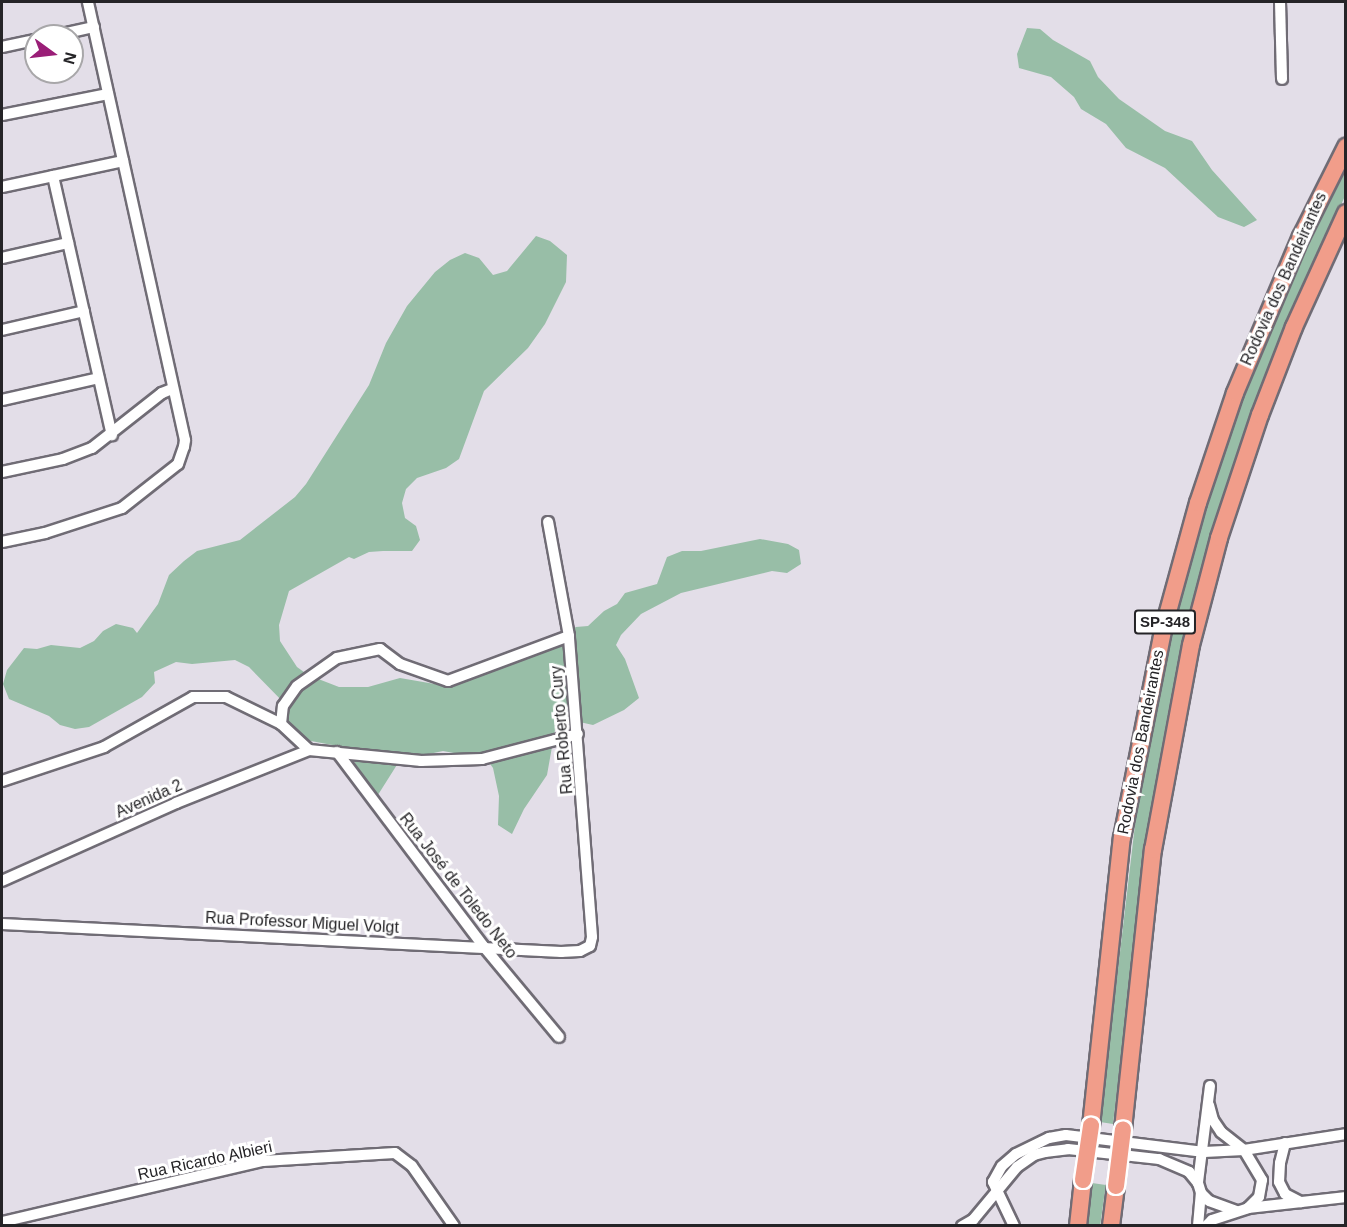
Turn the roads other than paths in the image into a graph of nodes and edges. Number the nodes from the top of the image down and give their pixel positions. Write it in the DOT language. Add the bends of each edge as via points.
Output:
graph roads {
  1 [pos="88,2"];
  2 [pos="1280,2"];
  3 [pos="94,27"];
  4 [pos="84,29"];
  5 [pos="24,42"];
  6 [pos="2,47"];
  7 [pos="1282,79"];
  8 [pos="108,94"];
  9 [pos="2,115"];
  10 [pos="1346,147"];
  11 [pos="123,161"];
  12 [pos="53,176"];
  13 [pos="2,187"];
  14 [pos="1346,213"];
  15 [pos="68,243"];
  16 [pos="2,258"];
  17 [pos="84,311"];
  18 [pos="2,330"];
  19 [pos="99,378"];
  20 [pos="172,389"];
  21 [pos="2,400"];
  22 [pos="112,435"];
  23 [pos="2,472"];
  24 [pos="548,522"];
  25 [pos="2,542"];
  26 [pos="569,636"];
  27 [pos="281,724"];
  28 [pos="578,734"];
  29 [pos="309,750"];
  30 [pos="337,752"];
  31 [pos="2,781"];
  32 [pos="2,881"];
  33 [pos="2,924"];
  34 [pos="592,937"];
  35 [pos="484,947"];
  36 [pos="559,1037"];
  37 [pos="1210,1086"];
  38 [pos="1208,1102"];
  39 [pos="1346,1134"];
  40 [pos="1285,1143"];
  41 [pos="1244,1150"];
  42 [pos="1204,1152"];
  43 [pos="1200,1188"];
  44 [pos="997,1194"];
  45 [pos="1346,1197"];
  46 [pos="1301,1202"];
  47 [pos="1248,1208"];
  48 [pos="1236,1211"];
  49 [pos="2,1222"];
  50 [pos="454,1226"];
  51 [pos="962,1226"];
  52 [pos="1014,1226"];
  53 [pos="1078,1226"];
  54 [pos="1111,1226"];
  55 [pos="1197,1226"];
  56 [pos="1206,1226"];
  1 -- 3 [label="street"];
  2 -- 7 [label="street"];
  3 -- 4 [label="street"];
  3 -- 8 [label="street"];
  5 -- 6 [label="street"];
  8 -- 9 [label="street"];
  8 -- 11 [label="street"];
  10 -- 53 [label="highway, Rodovia dos Bandeirantes / SP-348, bridge" via="1301,237 1236,393 1198,503 1163,630 1122,838"];
  11 -- 12 [label="street"];
  11 -- 20 [label="street"];
  12 -- 13 [label="street"];
  12 -- 15 [label="street"];
  14 -- 54 [label="highway, Rodovia dos Bandeirantes / SP-348, bridge" via="1294,327 1264,405 1219,538 1193,635 1153,850"];
  15 -- 16 [label="street"];
  15 -- 17 [label="street"];
  17 -- 18 [label="street"];
  17 -- 19 [label="street"];
  19 -- 21 [label="street"];
  19 -- 22 [label="street"];
  20 -- 22 [label="street"];
  20 -- 25 [label="street" via="185,440 178,464 111,513"];
  22 -- 23 [label="street" via="73,456"];
  24 -- 26 [label="street, Rua Roberto Cury"];
  26 -- 27 [label="street" via="448,681 400,664 380,649 337,658 297,686 283,706"];
  26 -- 28 [label="street, Rua Roberto Cury"];
  27 -- 29 [label="street"];
  27 -- 31 [label="street" via="226,698 193,698 104,747"];
  28 -- 30 [label="street" via="482,759 421,761"];
  28 -- 34 [label="street, Rua Roberto Cury"];
  29 -- 30 [label="street"];
  29 -- 32 [label="street, Avenida 2" via="176,803"];
  30 -- 35 [label="street, Rua José de Toledo Neto"];
  33 -- 35 [label="street, Rua Professor Miguel Volgt"];
  34 -- 35 [label="street, Rua Professor Miguel Volgt" via="590,946 580,951"];
  35 -- 36 [label="street, Rua José de Toledo Neto"];
  37 -- 38 [label="street"];
  38 -- 41 [label="street" via="1221,1132"];
  38 -- 42 [label="street"];
  39 -- 40 [label="street"];
  40 -- 41 [label="street"];
  40 -- 46 [label="street" via="1279,1182 1285,1194"];
  41 -- 42 [label="street"];
  41 -- 47 [label="street" via="1262,1180 1259,1197"];
  42 -- 43 [label="street"];
  42 -- 44 [label="street" via="1057,1136 1033,1144 1009,1159 993,1182"];
  43 -- 44 [label="street" via="1189,1172 1159,1159 1068,1149 1045,1152 1024,1161"];
  43 -- 48 [label="street" via="1216,1205"];
  43 -- 55 [label="street"];
  44 -- 51 [label="street"];
  44 -- 52 [label="street"];
  45 -- 46 [label="street"];
  46 -- 47 [label="street"];
  47 -- 48 [label="street"];
  48 -- 56 [label="street"];
  49 -- 50 [label="street, Rua Ricardo Albieri" via="263,1161 395,1153 412,1166"];
}
